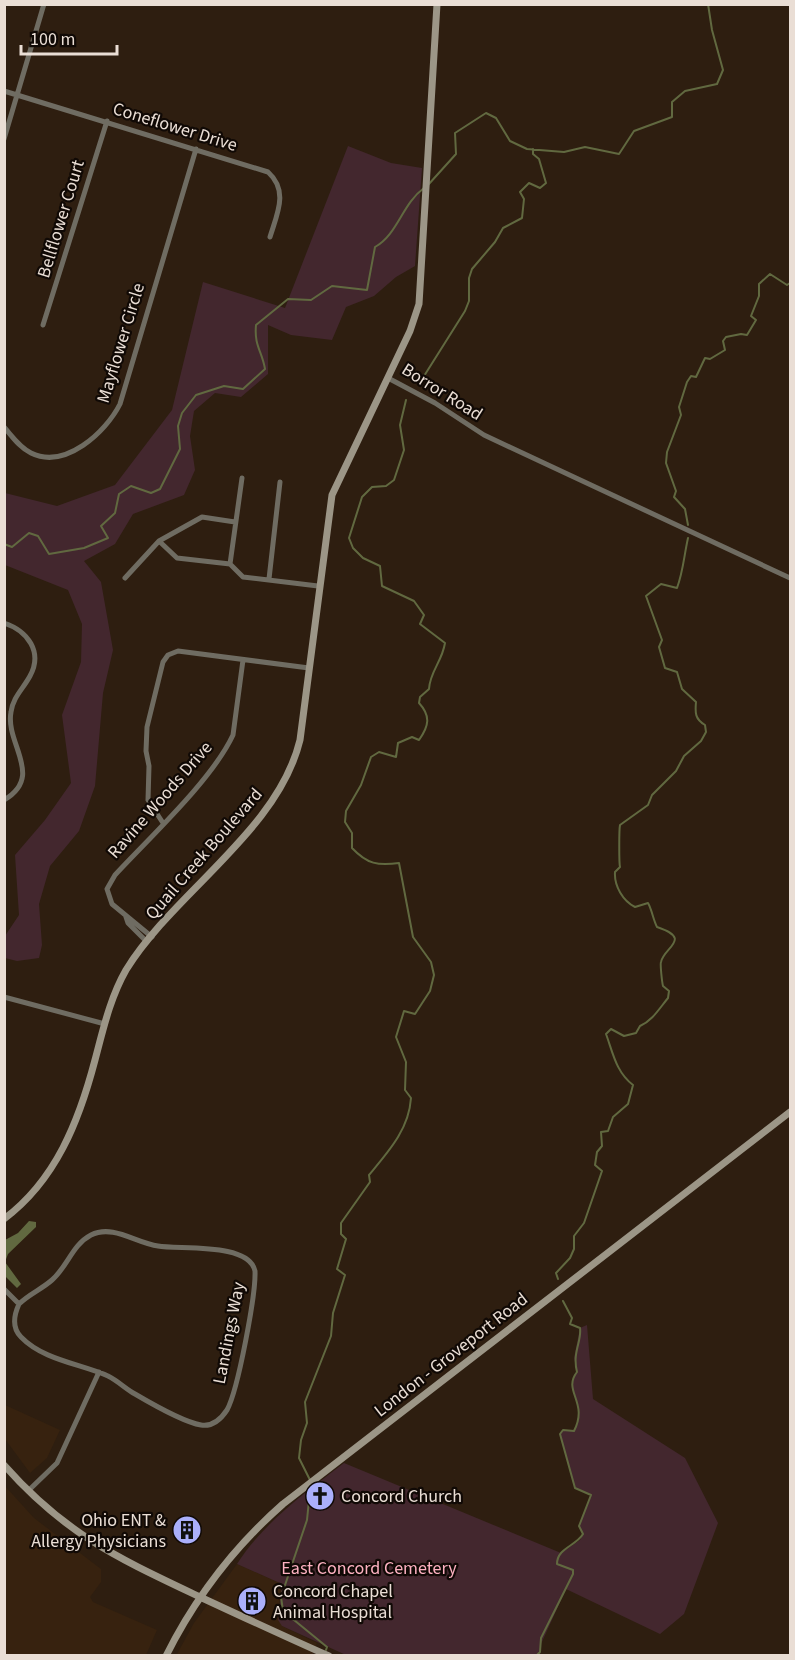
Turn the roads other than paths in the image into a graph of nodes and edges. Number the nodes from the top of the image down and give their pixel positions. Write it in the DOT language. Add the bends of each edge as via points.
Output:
graph roads {
  1 [pos="44,4"];
  2 [pos="437,4"];
  3 [pos="4,92"];
  4 [pos="18,95"];
  5 [pos="106,121"];
  6 [pos="4,139"];
  7 [pos="196,149"];
  8 [pos="270,237"];
  9 [pos="43,325"];
  10 [pos="388,378"];
  11 [pos="4,427"];
  12 [pos="242,478"];
  13 [pos="280,482"];
  14 [pos="235,522"];
  15 [pos="159,541"];
  16 [pos="230,564"];
  17 [pos="125,578"];
  18 [pos="790,578"];
  19 [pos="269,579"];
  20 [pos="318,586"];
  21 [pos="4,623"];
  22 [pos="243,660"];
  23 [pos="309,668"];
  24 [pos="4,800"];
  25 [pos="163,823"];
  26 [pos="150,939"];
  27 [pos="4,997"];
  28 [pos="105,1024"];
  29 [pos="790,1112"];
  30 [pos="4,1219"];
  31 [pos="4,1289"];
  32 [pos="19,1304"];
  33 [pos="99,1372"];
  34 [pos="4,1465"];
  35 [pos="28,1491"];
  36 [pos="199,1597"];
  37 [pos="166,1656"];
  38 [pos="329,1656"];
  1 -- 4 [label="street"];
  2 -- 10 [label="street, Borror Road" via="419,304"];
  3 -- 4 [label="street, Coneflower Drive"];
  4 -- 5 [label="street, Coneflower Drive"];
  4 -- 6 [label="street"];
  5 -- 7 [label="street, Coneflower Drive"];
  5 -- 9 [label="street, Bellflower Court"];
  7 -- 8 [label="street, Coneflower Drive" via="262,169 273,177 281,195"];
  7 -- 11 [label="street, Mayflower Circle" via="112,420 72,451 51,457 30,453"];
  10 -- 18 [label="street, Borror Road" via="484,435"];
  10 -- 20 [label="street, Quail Creek Boulevard" via="332,495"];
  12 -- 14 [label="street"];
  13 -- 19 [label="street"];
  14 -- 15 [label="street" via="202,517"];
  14 -- 16 [label="street"];
  15 -- 16 [label="street" via="177,558"];
  15 -- 17 [label="street"];
  16 -- 19 [label="street" via="243,577"];
  19 -- 20 [label="street"];
  20 -- 23 [label="street, Quail Creek Boulevard"];
  21 -- 24 [label="street" via="22,631 35,655 31,674 17,693 10,714 23,776 15,792"];
  22 -- 23 [label="street"];
  22 -- 25 [label="street, Ravine Woods Drive" via="233,735 213,768"];
  22 -- 25 [label="street" via="178,651 163,662 147,727 146,751 148,800"];
  23 -- 26 [label="street, Quail Creek Boulevard" via="298,746 280,791"];
  25 -- 26 [label="street, Ravine Woods Drive" via="109,883 109,899"];
  26 -- 28 [label="street, Quail Creek Boulevard" via="119,983"];
  27 -- 28 [label="street"];
  28 -- 30 [label="street, Quail Creek Boulevard" via="89,1085 67,1143 44,1179"];
  29 -- 36 [label="street, London - Groveport Road" via="311,1482 237,1548"];
  31 -- 32 [label="street"];
  32 -- 33 [label="street" via="14,1323 25,1341"];
  32 -- 33 [label="street, Landings Way" via="53,1279 80,1243 99,1233 122,1234 158,1246 216,1250 243,1257 254,1267 255,1281 230,1404 218,1422 206,1425 190,1421"];
  33 -- 35 [label="street" via="57,1463"];
  34 -- 35 [label="street"];
  35 -- 36 [label="street" via="65,1524 105,1551"];
  36 -- 37 [label="street, London - Groveport Road"];
  36 -- 38 [label="street"];
}
